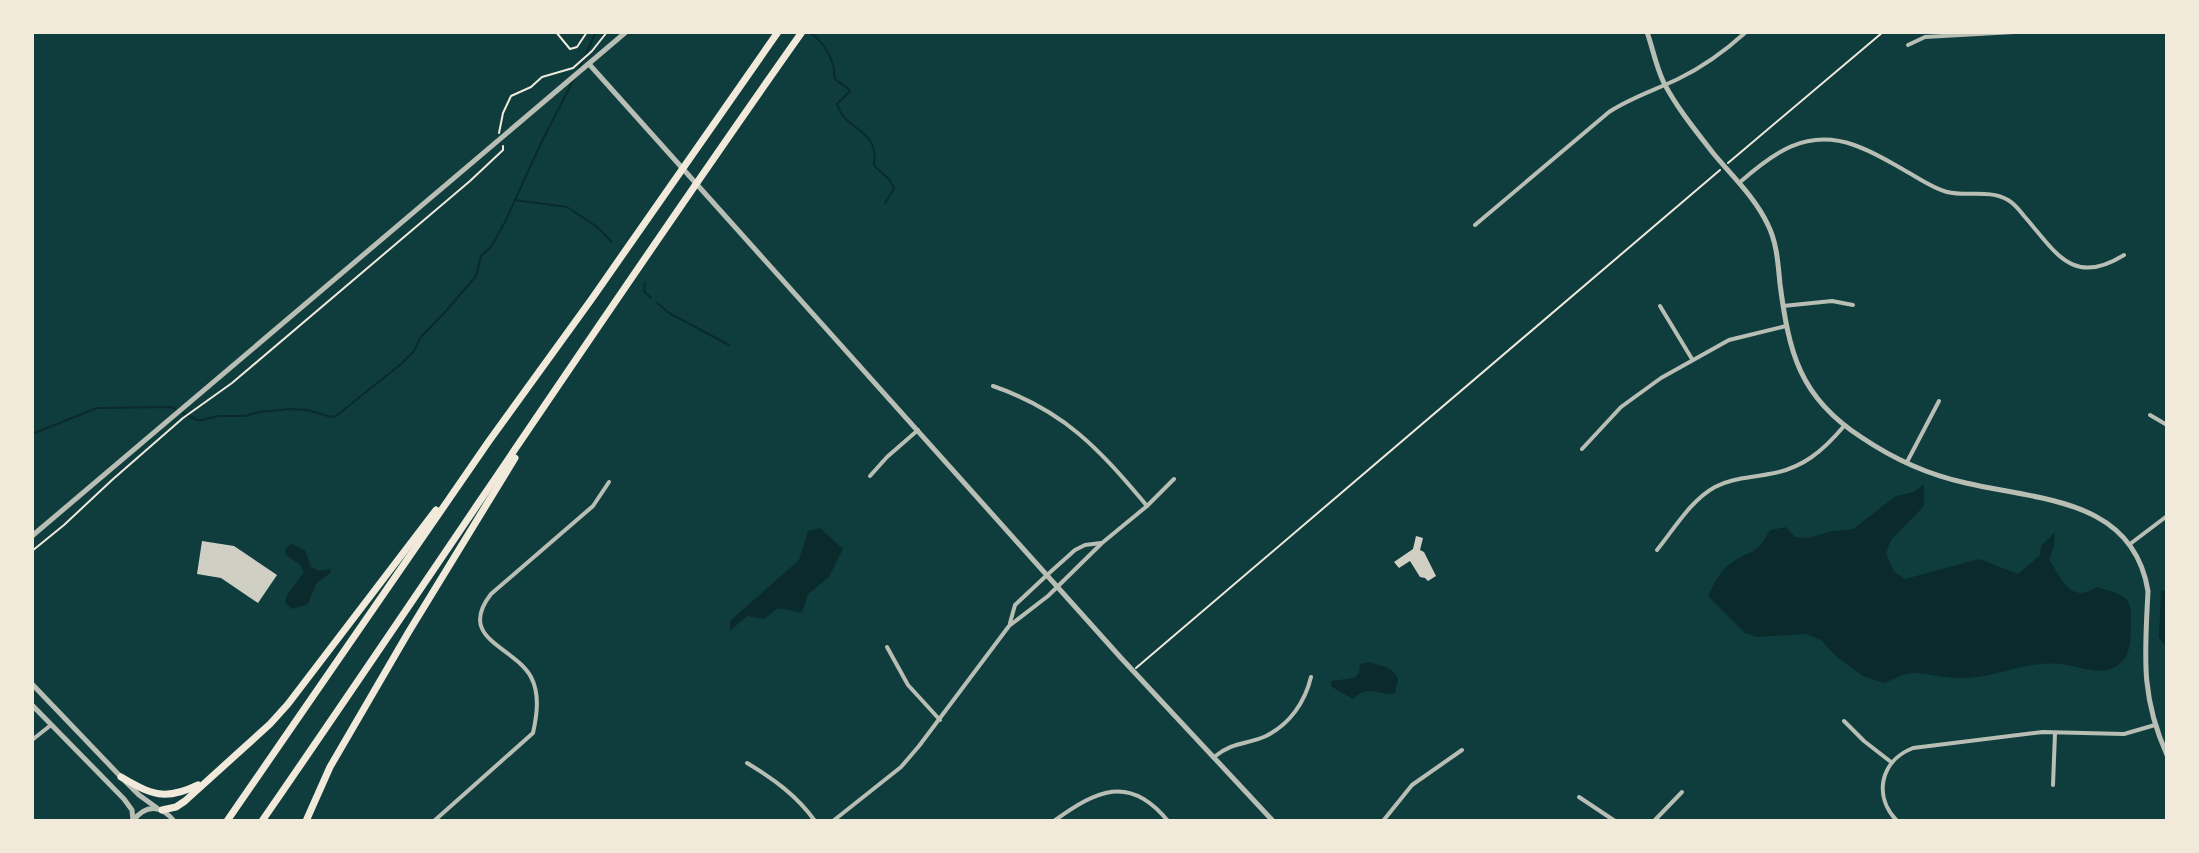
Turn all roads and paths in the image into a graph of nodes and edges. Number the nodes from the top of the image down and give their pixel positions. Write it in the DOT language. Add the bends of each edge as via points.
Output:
graph roads {
  1 [pos="556,32"];
  2 [pos="587,32"];
  3 [pos="607,32"];
  4 [pos="626,32"];
  5 [pos="778,32"];
  6 [pos="802,32"];
  7 [pos="1647,32"];
  8 [pos="1746,32"];
  9 [pos="1883,32"];
  10 [pos="2014,32"];
  11 [pos="1908,45"];
  12 [pos="580,60"];
  13 [pos="586,66"];
  14 [pos="1665,84"];
  15 [pos="1727,164"];
  16 [pos="1720,170"];
  17 [pos="1739,183"];
  18 [pos="1475,225"];
  19 [pos="2124,255"];
  20 [pos="1853,305"];
  21 [pos="1660,306"];
  22 [pos="1783,306"];
  23 [pos="1786,326"];
  24 [pos="1692,359"];
  25 [pos="993,386"];
  26 [pos="1939,401"];
  27 [pos="542,411"];
  28 [pos="191,412"];
  29 [pos="2150,415"];
  30 [pos="2167,425"];
  31 [pos="1844,426"];
  32 [pos="918,430"];
  33 [pos="489,441"];
  34 [pos="1582,449"];
  35 [pos="1907,462"];
  36 [pos="870,476"];
  37 [pos="1174,479"];
  38 [pos="609,482"];
  39 [pos="1147,506"];
  40 [pos="2167,516"];
  41 [pos="32,536"];
  42 [pos="1102,543"];
  43 [pos="2130,544"];
  44 [pos="1657,550"];
  45 [pos="32,551"];
  46 [pos="1047,575"];
  47 [pos="1057,586"];
  48 [pos="1009,626"];
  49 [pos="887,647"];
  50 [pos="1133,670"];
  51 [pos="1311,677"];
  52 [pos="32,684"];
  53 [pos="32,705"];
  54 [pos="940,720"];
  55 [pos="1844,721"];
  56 [pos="51,725"];
  57 [pos="2155,725"];
  58 [pos="2055,733"];
  59 [pos="32,740"];
  60 [pos="1462,750"];
  61 [pos="2167,755"];
  62 [pos="1214,757"];
  63 [pos="1891,762"];
  64 [pos="747,763"];
  65 [pos="121,777"];
  66 [pos="207,781"];
  67 [pos="2053,785"];
  68 [pos="1682,792"];
  69 [pos="1579,797"];
  70 [pos="160,809"];
  71 [pos="133,821"];
  72 [pos="174,821"];
  73 [pos="227,821"];
  74 [pos="262,821"];
  75 [pos="306,821"];
  76 [pos="434,821"];
  77 [pos="815,821"];
  78 [pos="833,821"];
  79 [pos="1054,821"];
  80 [pos="1168,821"];
  81 [pos="1273,821"];
  82 [pos="1383,821"];
  83 [pos="1615,821"];
  84 [pos="1654,821"];
  85 [pos="1897,821"];
  1 -- 2 [label="path" via="570,49"];
  3 -- 12 [label="path"];
  4 -- 13 [label="street"];
  5 -- 33 [label="highway"];
  6 -- 27 [label="highway"];
  7 -- 14 [label="street"];
  8 -- 14 [label="street" via="1706,64"];
  9 -- 15 [label="path"];
  10 -- 11 [label="street" via="1925,37"];
  13 -- 32 [label="street"];
  13 -- 41 [label="street"];
  14 -- 17 [label="street"];
  14 -- 18 [label="street" via="1609,112"];
  16 -- 50 [label="path"];
  17 -- 19 [label="street" via="1785,148 1812,141 1842,142 1947,192 2005,198 2073,265 2098,268"];
  17 -- 22 [label="street" via="1769,227"];
  20 -- 22 [label="street" via="1832,301"];
  21 -- 24 [label="street"];
  22 -- 23 [label="street"];
  23 -- 24 [label="street" via="1740,336"];
  23 -- 31 [label="street" via="1805,382"];
  24 -- 34 [label="street" via="1632,397"];
  25 -- 39 [label="street" via="1043,407 1090,442"];
  26 -- 35 [label="street"];
  27 -- 74 [label="highway"];
  27 -- 75 [label="highway" via="330,767"];
  28 -- 45 [label="path"];
  29 -- 30 [label="street"];
  31 -- 35 [label="street"];
  31 -- 44 [label="street" via="1802,464 1711,490"];
  32 -- 36 [label="street"];
  32 -- 46 [label="street"];
  33 -- 66 [label="highway" via="288,704"];
  33 -- 73 [label="highway"];
  35 -- 43 [label="street" via="1964,483 2066,503 2099,517"];
  37 -- 39 [label="street"];
  38 -- 76 [label="street" via="593,506 491,594 481,610 486,635 531,677 537,700 535,725 529,739"];
  39 -- 42 [label="street"];
  40 -- 43 [label="street"];
  42 -- 46 [label="street" via="1075,550"];
  42 -- 47 [label="street"];
  43 -- 57 [label="street" via="2144,569 2148,591 2145,680"];
  46 -- 47 [label="street"];
  46 -- 48 [label="street" via="1015,605"];
  47 -- 48 [label="street"];
  47 -- 50 [label="street"];
  48 -- 54 [label="street"];
  49 -- 54 [label="street" via="908,685"];
  50 -- 62 [label="street"];
  51 -- 62 [label="street" via="1299,708 1277,729"];
  52 -- 65 [label="street"];
  53 -- 56 [label="street"];
  54 -- 78 [label="street" via="901,767"];
  55 -- 63 [label="street"];
  56 -- 59 [label="street"];
  56 -- 71 [label="street" via="124,799"];
  57 -- 58 [label="street" via="2113,735"];
  57 -- 61 [label="street"];
  58 -- 63 [label="street" via="1920,746"];
  58 -- 67 [label="street"];
  60 -- 82 [label="street" via="1412,785"];
  62 -- 81 [label="street"];
  63 -- 85 [label="street" via="1883,778 1883,795"];
  64 -- 77 [label="street" via="774,779"];
  65 -- 66 [label="highway" via="164,795"];
  65 -- 70 [label="street"];
  66 -- 70 [label="highway" via="180,805"];
  68 -- 84 [label="street"];
  69 -- 83 [label="street"];
  70 -- 71 [label="street" via="141,811"];
  70 -- 72 [label="street"];
  79 -- 80 [label="street" via="1087,798 1108,791 1144,799"];
}
